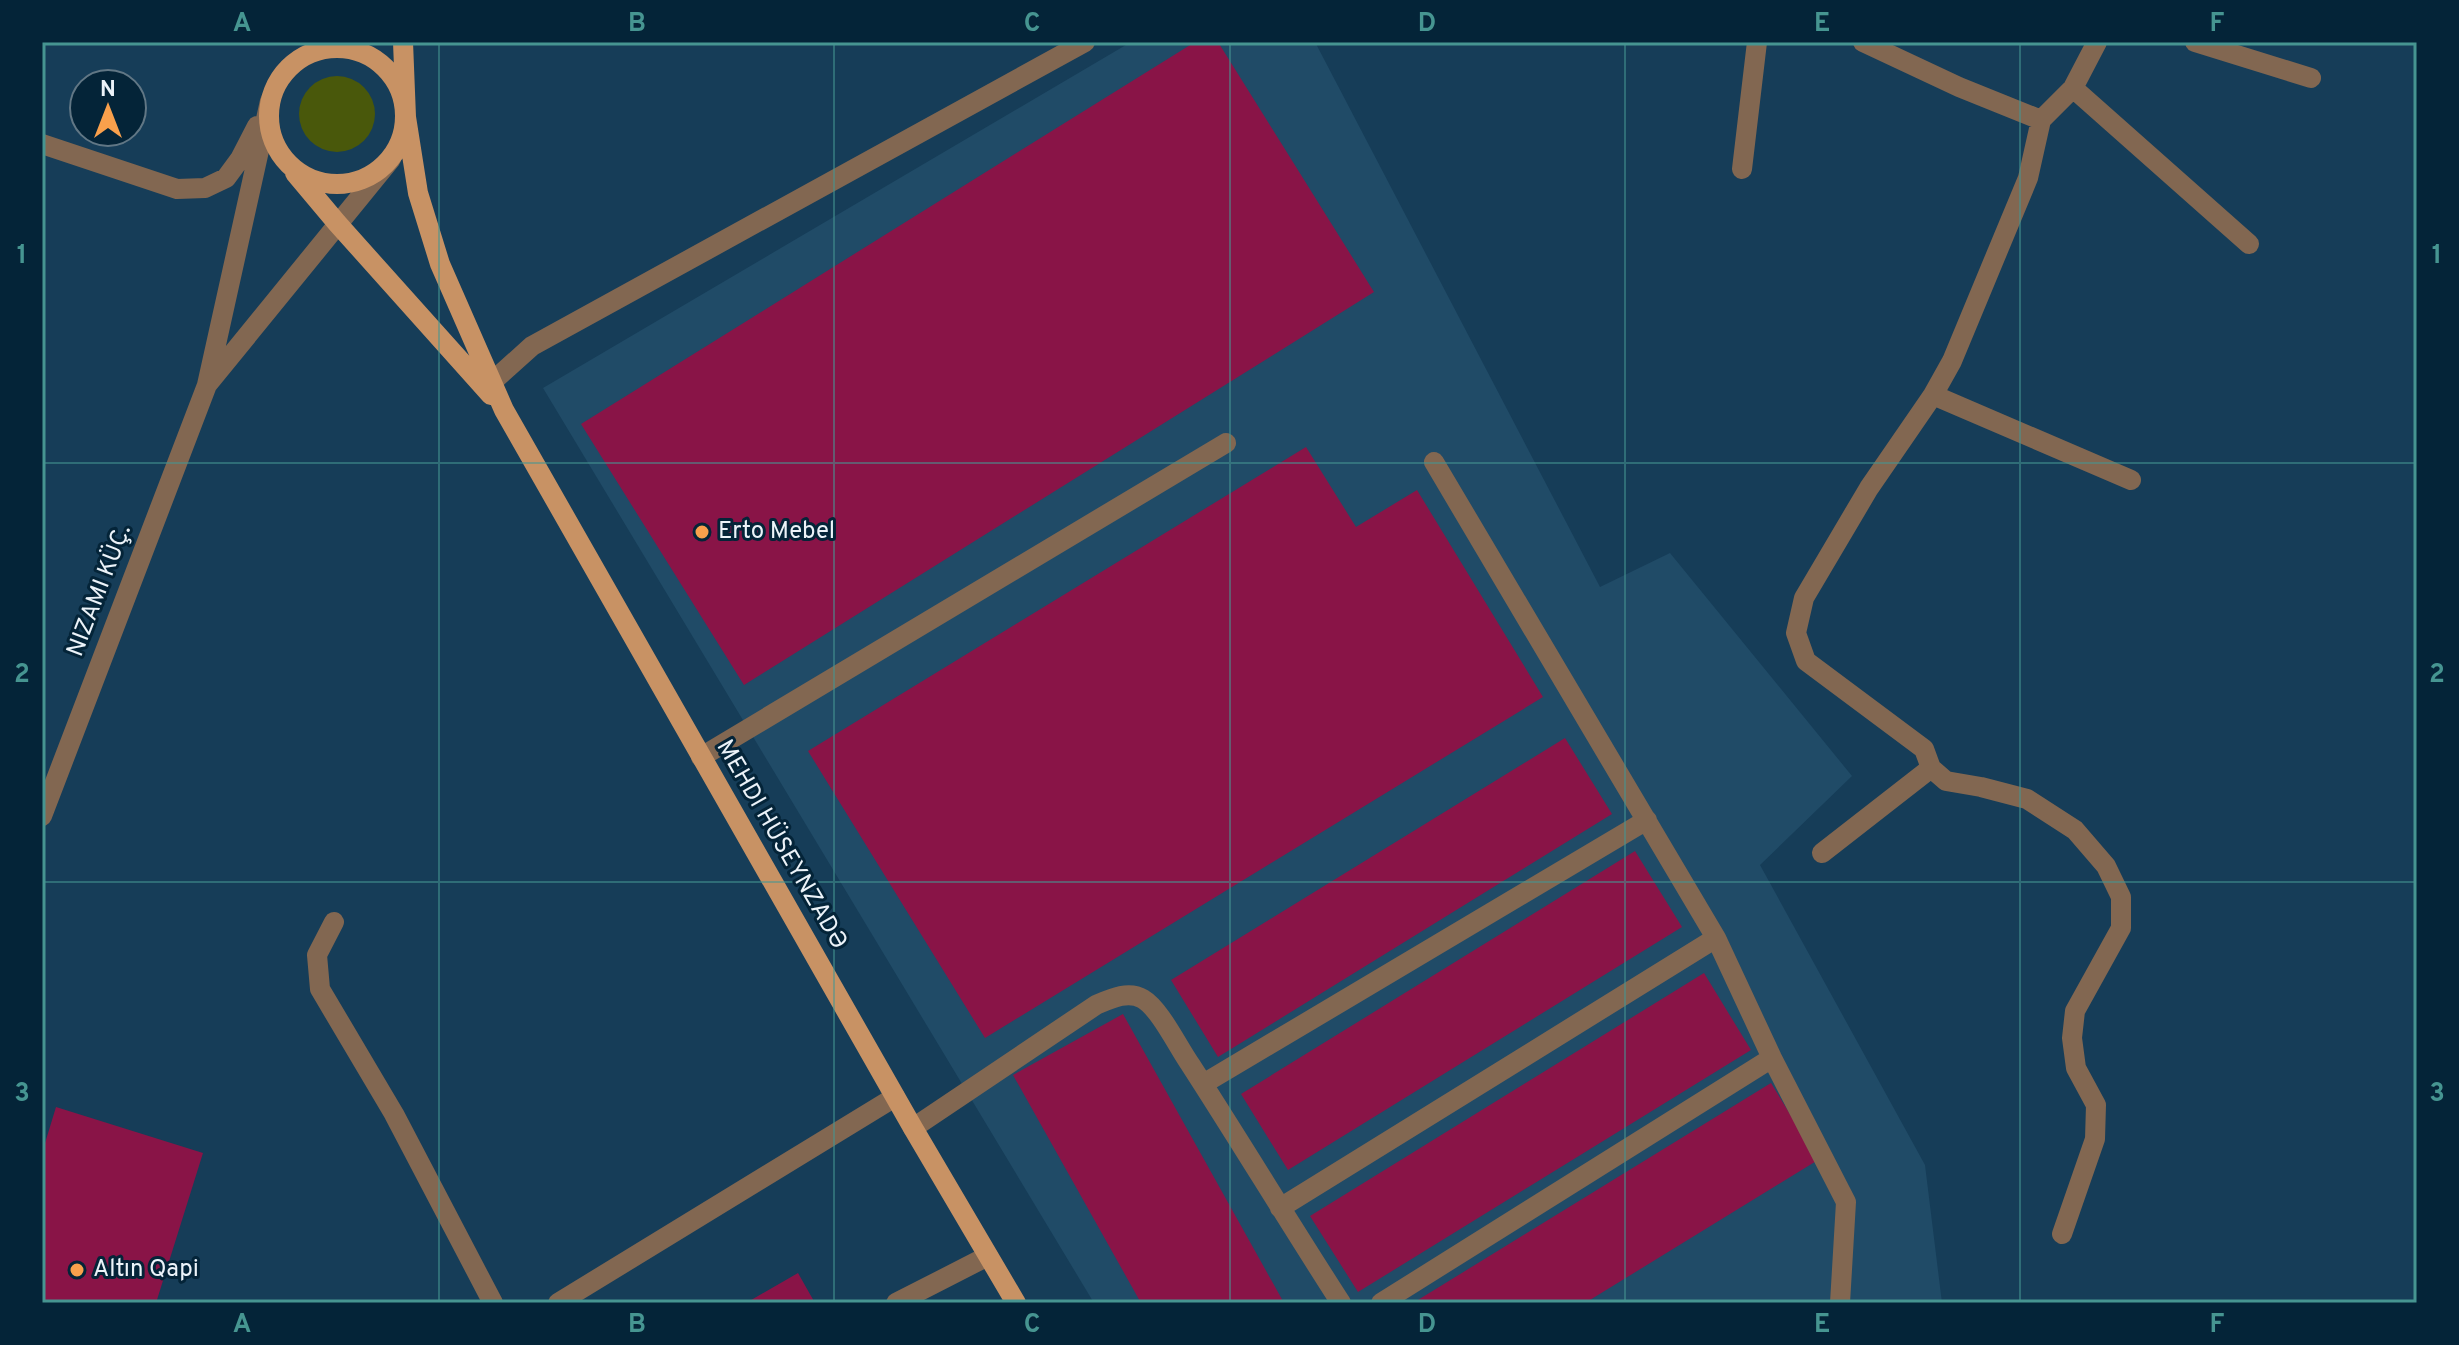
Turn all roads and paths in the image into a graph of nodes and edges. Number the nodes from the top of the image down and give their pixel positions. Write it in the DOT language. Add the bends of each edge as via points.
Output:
graph roads {
  1 [pos="299,42"];
  2 [pos="403,42"];
  3 [pos="1085,42"];
  4 [pos="1757,42"];
  5 [pos="1863,42"];
  6 [pos="2097,42"];
  7 [pos="2195,42"];
  8 [pos="2311,78"];
  9 [pos="279,80"];
  10 [pos="2073,88"];
  11 [pos="270,101"];
  12 [pos="406,117"];
  13 [pos="2041,120"];
  14 [pos="42,144"];
  15 [pos="391,159"];
  16 [pos="288,164"];
  17 [pos="1742,169"];
  18 [pos="337,223"];
  19 [pos="2249,244"];
  20 [pos="492,382"];
  21 [pos="207,385"];
  22 [pos="1933,395"];
  23 [pos="504,410"];
  24 [pos="1226,443"];
  25 [pos="1434,462"];
  26 [pos="2131,480"];
  27 [pos="701,757"];
  28 [pos="1931,768"];
  29 [pos="42,816"];
  30 [pos="1647,820"];
  31 [pos="1822,853"];
  32 [pos="334,922"];
  33 [pos="1716,938"];
  34 [pos="1772,1058"];
  35 [pos="1203,1084"];
  36 [pos="895,1097"];
  37 [pos="913,1128"];
  38 [pos="1280,1208"];
  39 [pos="2062,1234"];
  40 [pos="988,1256"];
  41 [pos="493,1303"];
  42 [pos="558,1303"];
  43 [pos="896,1303"];
  44 [pos="1016,1303"];
  45 [pos="1341,1303"];
  46 [pos="1381,1303"];
  47 [pos="1840,1303"];
  1 -- 9 [label="main road"];
  2 -- 12 [label="main road"];
  3 -- 20 [label="street" via="532,346"];
  4 -- 17 [label="street"];
  5 -- 13 [label="street"];
  6 -- 10 [label="street"];
  7 -- 8 [label="street"];
  9 -- 11 [label="main road"];
  9 -- 12 [label="main road" via="312,52 356,50 376,59 392,75"];
  10 -- 13 [label="street"];
  10 -- 19 [label="street"];
  11 -- 14 [label="street" via="226,178 205,188 177,189"];
  11 -- 16 [label="main road" via="275,145"];
  11 -- 21 [label="street"];
  12 -- 15 [label="main road"];
  12 -- 20 [label="main road" via="418,193 440,264"];
  13 -- 22 [label="street" via="2028,178"];
  15 -- 16 [label="main road" via="352,183 328,184"];
  15 -- 18 [label="street"];
  16 -- 18 [label="main road"];
  18 -- 21 [label="street"];
  18 -- 23 [label="main road"];
  20 -- 23 [label="main road"];
  21 -- 29 [label="street, NIZAMI KÜÇ."];
  22 -- 26 [label="street"];
  22 -- 28 [label="street" via="1869,488 1804,598 1796,633 1806,661 1924,749"];
  23 -- 27 [label="main road, MEHDI HÜSEYNZADƏ"];
  24 -- 27 [label="street"];
  25 -- 30 [label="street"];
  27 -- 36 [label="main road, MEHDI HÜSEYNZADƏ"];
  28 -- 31 [label="street"];
  28 -- 39 [label="street" via="1946,781 2027,799 2075,830 2106,866 2121,897 2121,928 2075,1011 2076,1068 2096,1105 2095,1139"];
  30 -- 33 [label="street"];
  30 -- 35 [label="street"];
  32 -- 41 [label="street" via="317,955 320,989 394,1114"];
  33 -- 34 [label="street"];
  33 -- 38 [label="street"];
  34 -- 46 [label="street"];
  34 -- 47 [label="street" via="1846,1202"];
  35 -- 37 [label="street" via="1161,1019 1143,999 1129,995 1096,1005"];
  35 -- 38 [label="street"];
  36 -- 37 [label="main road, MEHDI HÜSEYNZADƏ"];
  36 -- 42 [label="street"];
  37 -- 40 [label="main road, MEHDI HÜSEYNZADƏ"];
  38 -- 45 [label="street"];
  40 -- 43 [label="street"];
  40 -- 44 [label="main road, MEHDI HÜSEYNZADƏ"];
}
